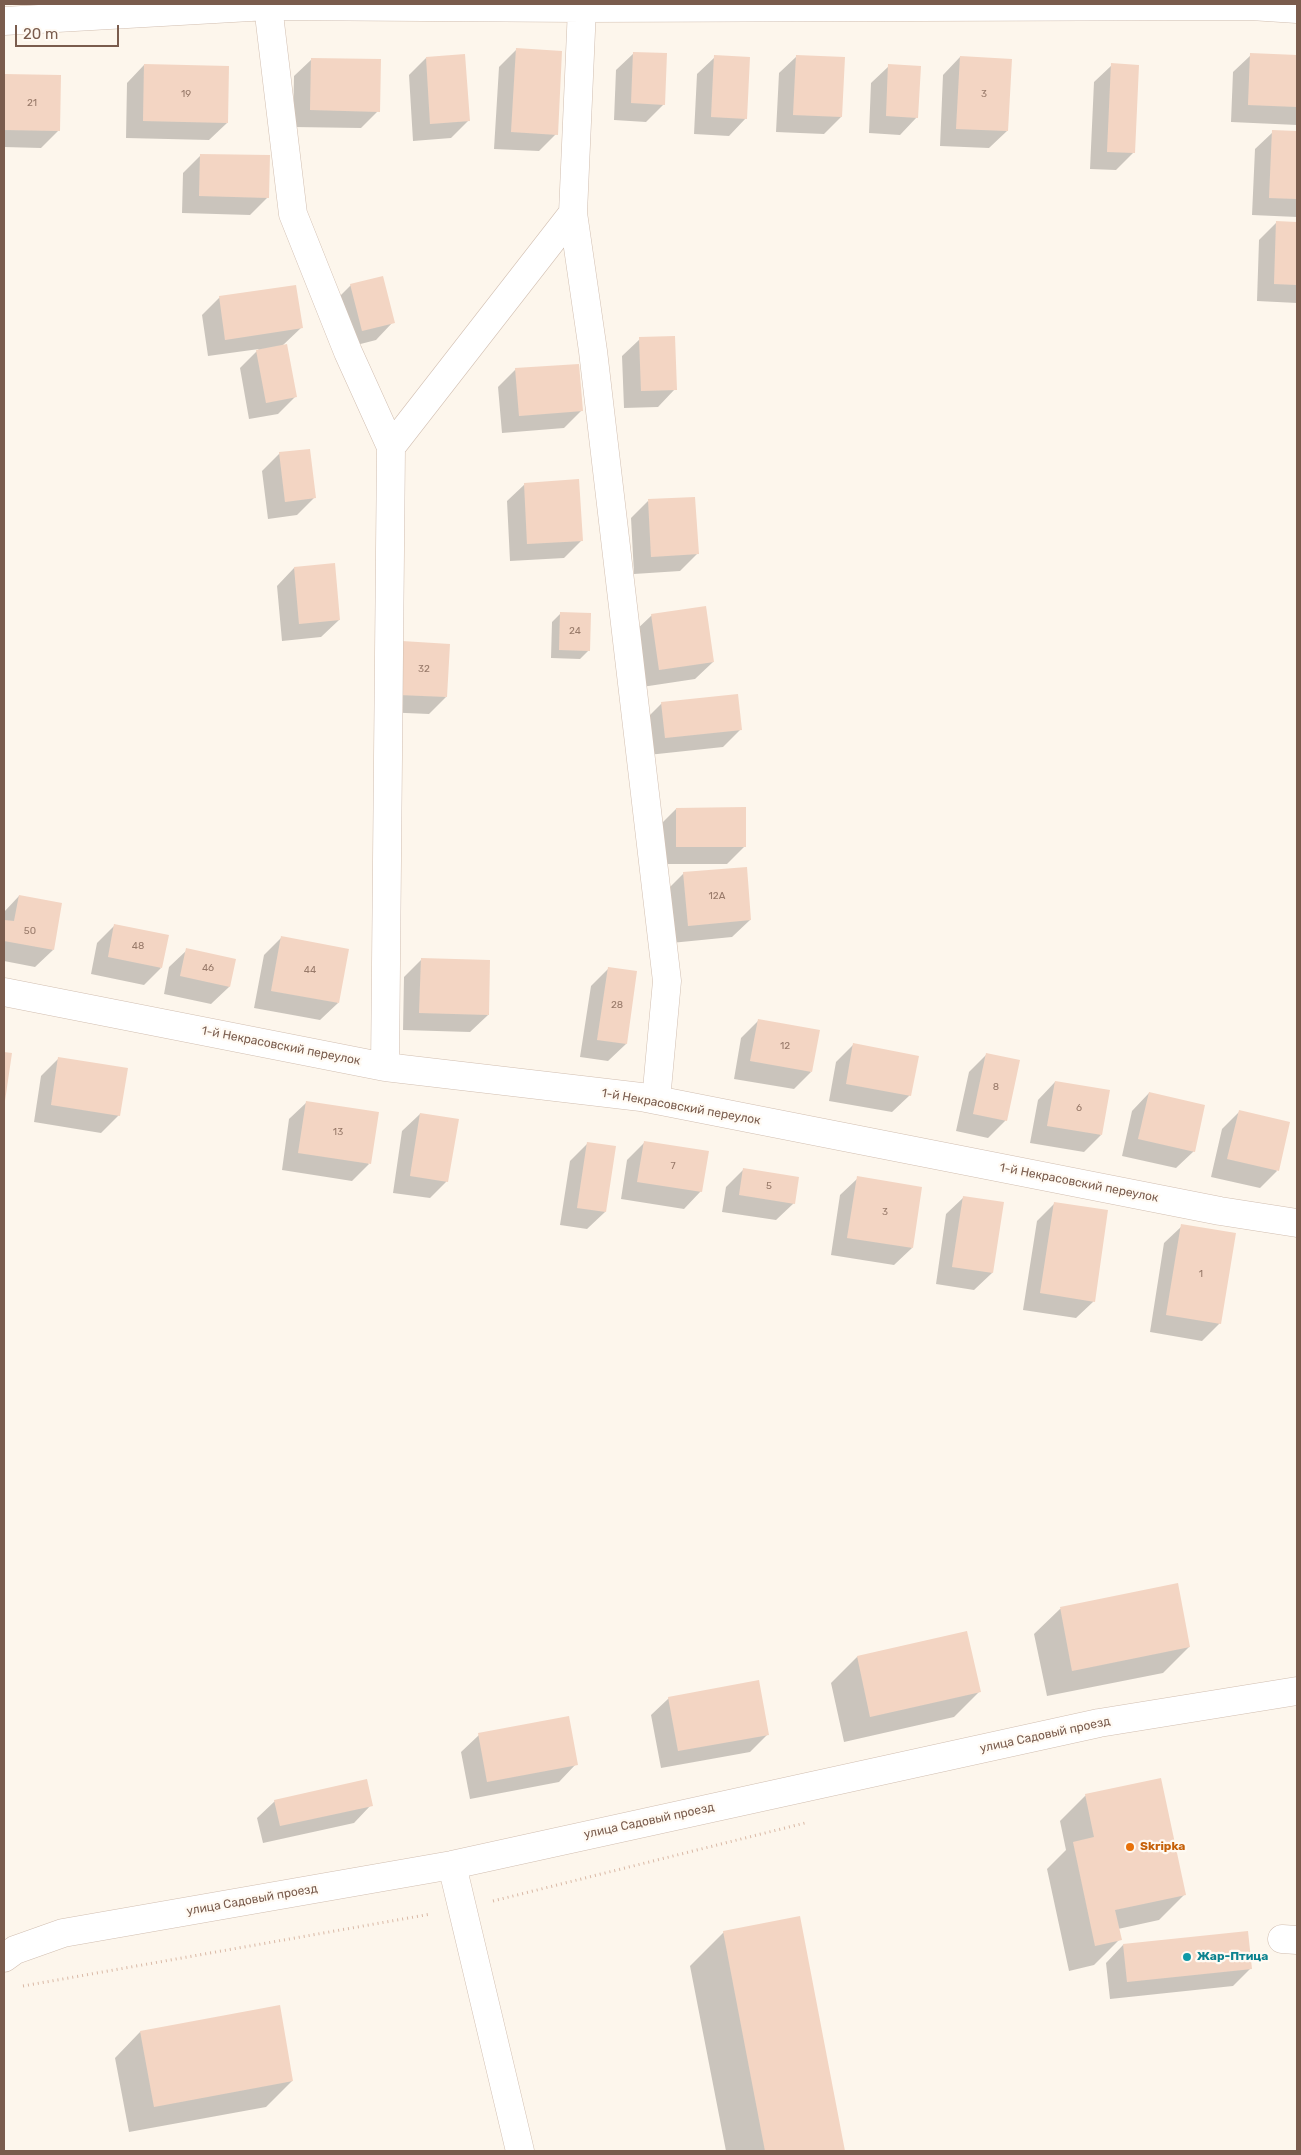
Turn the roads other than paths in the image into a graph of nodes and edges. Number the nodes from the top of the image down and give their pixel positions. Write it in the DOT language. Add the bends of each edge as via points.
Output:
graph roads {
  1 [pos="268,6"];
  2 [pos="582,8"];
  3 [pos="1297,9"];
  4 [pos="4,21"];
  5 [pos="573,213"];
  6 [pos="392,447"];
  7 [pos="4,992"];
  8 [pos="385,1067"];
  9 [pos="656,1100"];
  10 [pos="1297,1223"];
  11 [pos="1297,1691"];
  12 [pos="452,1865"];
  13 [pos="4,1958"];
  14 [pos="520,2151"];
  1 -- 2 [label="street"];
  1 -- 4 [label="street"];
  1 -- 6 [label="street" via="293,214 348,352"];
  2 -- 3 [label="street" via="1251,6"];
  2 -- 5 [label="street"];
  5 -- 6 [label="street"];
  5 -- 9 [label="street" via="593,351 667,981"];
  6 -- 8 [label="street"];
  7 -- 8 [label="street, 1-й Некрасовский переулок"];
  8 -- 9 [label="street, 1-й Некрасовский переулок"];
  9 -- 10 [label="street, 1-й Некрасовский переулок"];
  11 -- 12 [label="street, улица Садовый проезд" via="1099,1723"];
  12 -- 13 [label="street, улица Садовый проезд" via="63,1933 15,1950"];
  12 -- 14 [label="street"];
}
